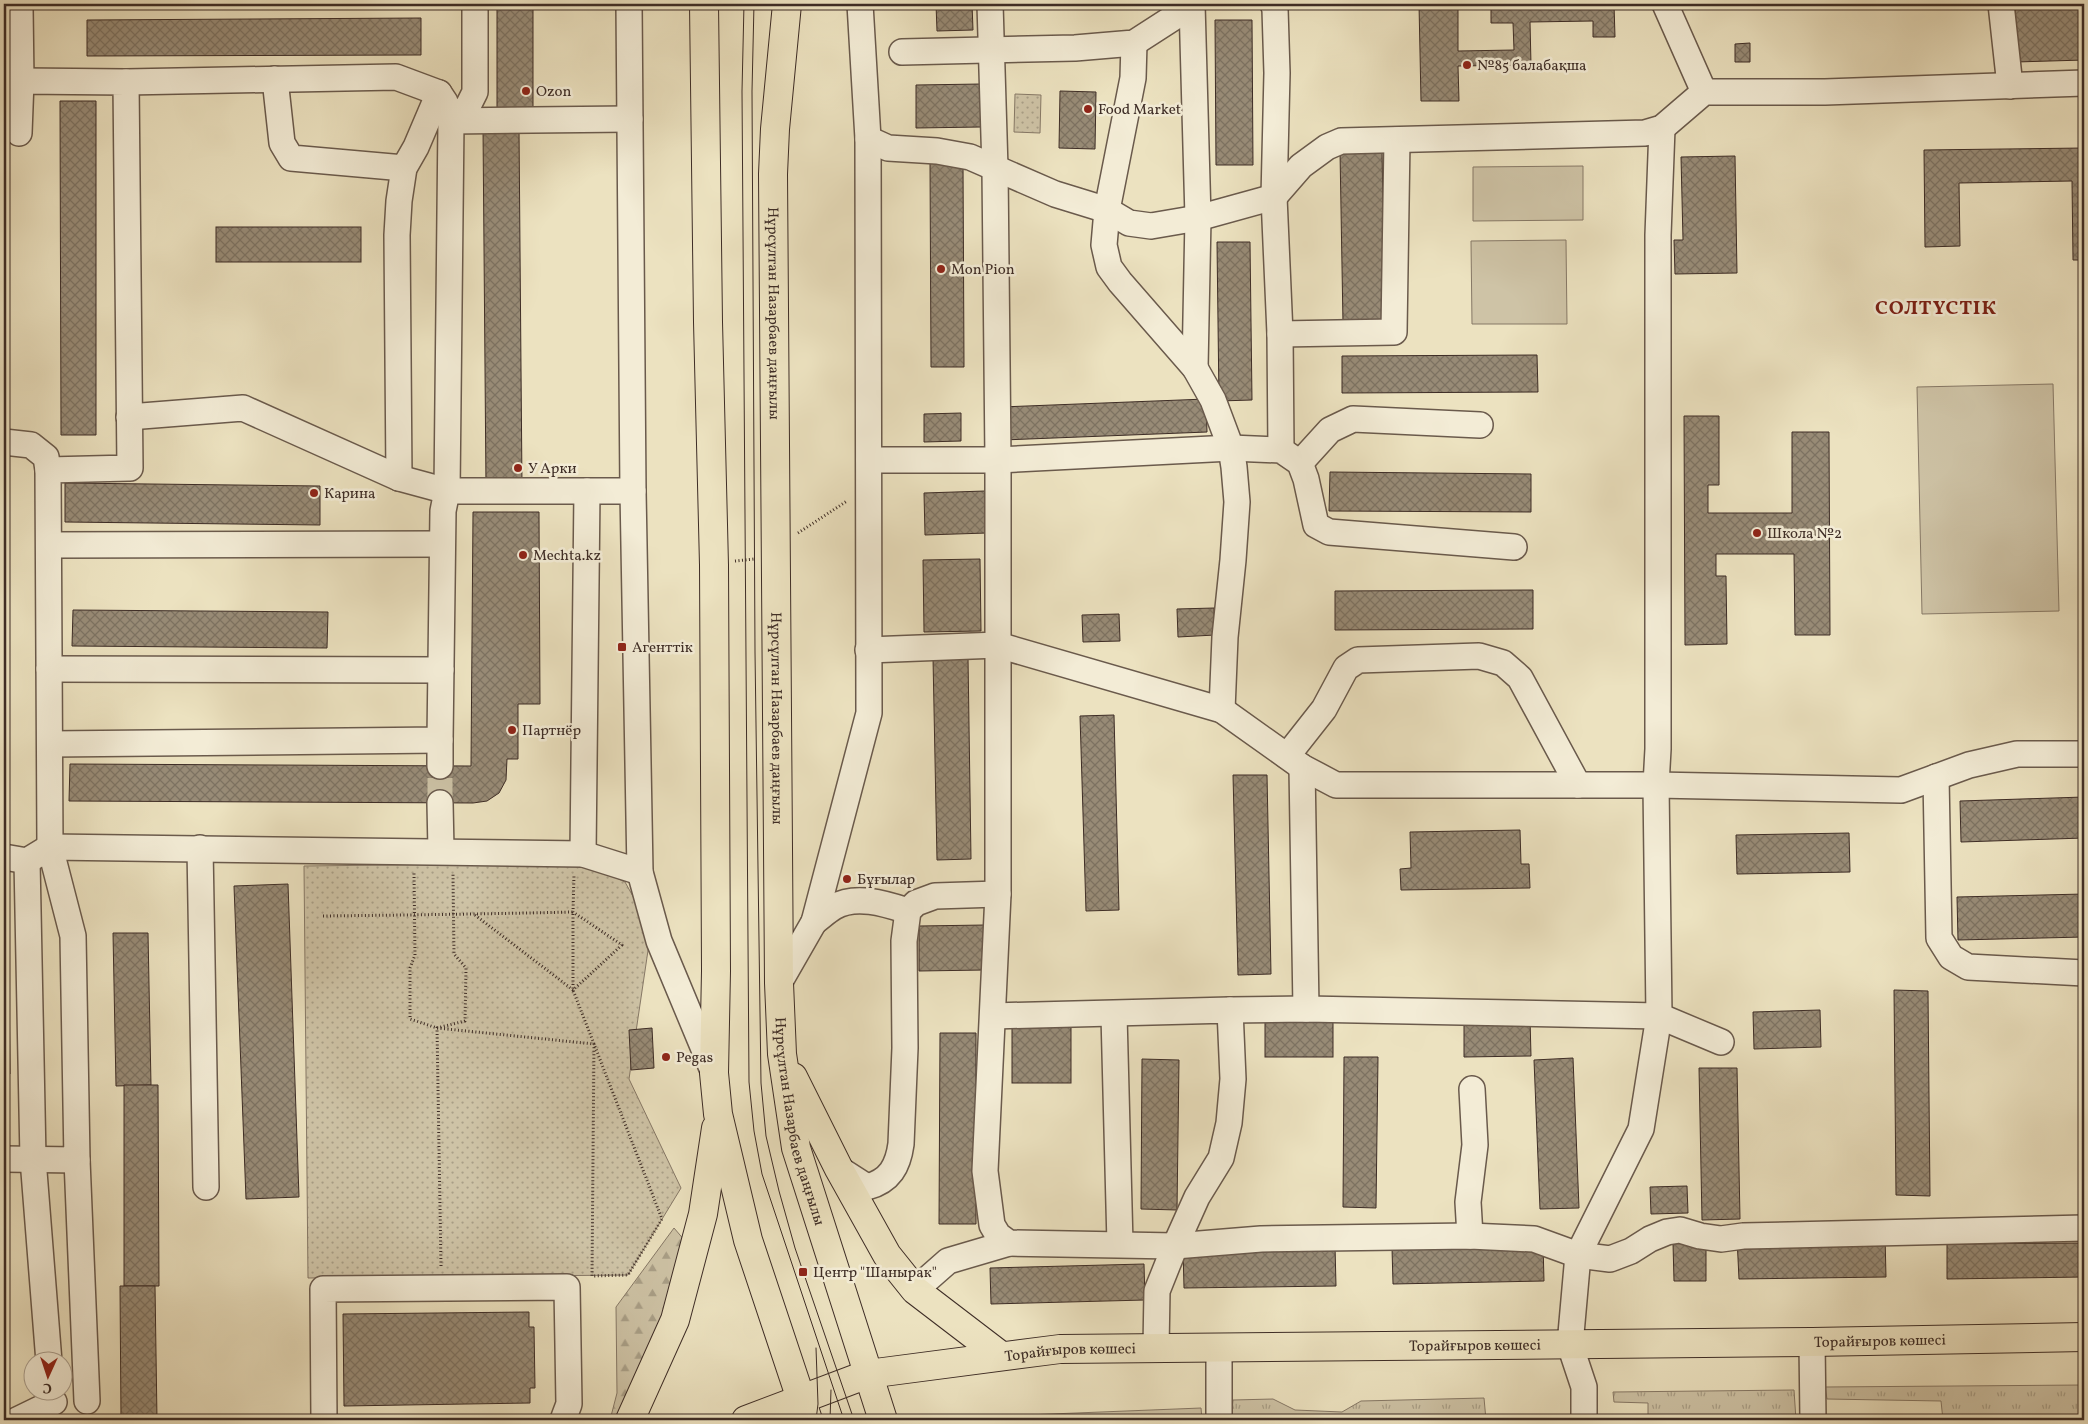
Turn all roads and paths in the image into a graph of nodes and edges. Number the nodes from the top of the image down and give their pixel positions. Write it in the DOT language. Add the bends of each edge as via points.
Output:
graph roads {
  1 [pos="475,4"];
  2 [pos="629,4"];
  3 [pos="704,4"];
  4 [pos="787,4"];
  5 [pos="860,4"];
  6 [pos="990,4"];
  7 [pos="1272,4"];
  8 [pos="1665,4"];
  9 [pos="2001,4"];
  10 [pos="1184,6"];
  11 [pos="20,7"];
  12 [pos="1134,43"];
  13 [pos="992,50"];
  14 [pos="902,52"];
  15 [pos="275,79"];
  16 [pos="21,81"];
  17 [pos="126,82"];
  18 [pos="2084,83"];
  19 [pos="2010,86"];
  20 [pos="1704,92"];
  21 [pos="438,93"];
  22 [pos="630,119"];
  23 [pos="451,120"];
  24 [pos="1662,128"];
  25 [pos="19,133"];
  26 [pos="868,139"];
  27 [pos="1397,140"];
  28 [pos="404,168"];
  29 [pos="995,169"];
  30 [pos="1274,197"];
  31 [pos="1107,210"];
  32 [pos="1198,218"];
  33 [pos="1280,334"];
  34 [pos="1196,368"];
  35 [pos="130,417"];
  36 [pos="1480,425"];
  37 [pos="4,442"];
  38 [pos="1231,448"];
  39 [pos="1291,456"];
  40 [pos="869,460"];
  41 [pos="998,460"];
  42 [pos="48,470"];
  43 [pos="400,478"];
  44 [pos="869,486"];
  45 [pos="447,491"];
  46 [pos="587,491"];
  47 [pos="633,491"];
  48 [pos="791,538"];
  49 [pos="442,544"];
  50 [pos="49,546"];
  51 [pos="1514,547"];
  52 [pos="762,558"];
  53 [pos="729,562"];
  54 [pos="998,645"];
  55 [pos="868,650"];
  56 [pos="49,669"];
  57 [pos="441,670"];
  58 [pos="1222,710"];
  59 [pos="440,740"];
  60 [pos="50,744"];
  61 [pos="2084,754"];
  62 [pos="1294,761"];
  63 [pos="440,766"];
  64 [pos="1936,778"];
  65 [pos="1578,785"];
  66 [pos="1656,785"];
  67 [pos="440,803"];
  68 [pos="50,847"];
  69 [pos="200,848"];
  70 [pos="441,850"];
  71 [pos="15,859"];
  72 [pos="578,864"];
  73 [pos="414,865"];
  74 [pos="640,872"];
  75 [pos="453,873"];
  76 [pos="998,894"];
  77 [pos="573,912"];
  78 [pos="908,912"];
  79 [pos="474,914"];
  80 [pos="415,915"];
  81 [pos="454,915"];
  82 [pos="323,916"];
  83 [pos="814,922"];
  84 [pos="2084,973"];
  85 [pos="779,983"];
  86 [pos="573,990"];
  87 [pos="1306,1009"];
  88 [pos="1230,1010"];
  89 [pos="1114,1014"];
  90 [pos="993,1016"];
  91 [pos="1659,1016"];
  92 [pos="437,1028"];
  93 [pos="1721,1042"];
  94 [pos="594,1044"];
  95 [pos="782,1054"];
  96 [pos="714,1073"];
  97 [pos="1472,1089"];
  98 [pos="718,1114"];
  99 [pos="4,1159"];
  100 [pos="33,1159"];
  101 [pos="77,1160"];
  102 [pos="839,1169"];
  103 [pos="206,1187"];
  104 [pos="2084,1228"];
  105 [pos="1470,1236"];
  106 [pos="1009,1243"];
  107 [pos="1120,1244"];
  108 [pos="1174,1246"];
  109 [pos="1578,1256"];
  110 [pos="441,1267"];
  111 [pos="916,1290"];
  112 [pos="2084,1337"];
  113 [pos="1812,1342"];
  114 [pos="1570,1344"];
  115 [pos="1156,1348"];
  116 [pos="1219,1348"];
  117 [pos="49,1352"];
  118 [pos="1000,1355"];
  119 [pos="868,1374"];
  120 [pos="87,1401"];
  121 [pos="55,1404"];
  122 [pos="804,1410"];
  123 [pos="17,1420"];
  124 [pos="324,1420"];
  125 [pos="563,1420"];
  126 [pos="630,1420"];
  127 [pos="746,1420"];
  128 [pos="883,1420"];
  129 [pos="1219,1420"];
  130 [pos="1584,1420"];
  131 [pos="1813,1420"];
  1 -- 23 [label="lane" via="475,92 468,106"];
  2 -- 22 [label="lane"];
  3 -- 96 [label="main road" via="714,564"];
  4 -- 85 [label="main road, Нұрсұлтан Назарбаев даңғылы" via="773,174"];
  5 -- 26 [label="lane"];
  6 -- 13 [label="lane"];
  7 -- 30 [label="lane" via="1275,9 1277,73"];
  8 -- 20 [label="lane"];
  9 -- 19 [label="lane"];
  10 -- 12 [label="lane"];
  10 -- 32 [label="lane"];
  11 -- 16 [label="lane"];
  12 -- 13 [label="lane"];
  12 -- 31 [label="lane" via="1134,78"];
  13 -- 14 [label="lane"];
  13 -- 29 [label="lane"];
  15 -- 17 [label="lane"];
  15 -- 21 [label="lane" via="396,77"];
  15 -- 28 [label="lane" via="282,143 291,158"];
  16 -- 17 [label="lane"];
  16 -- 25 [label="lane"];
  17 -- 35 [label="lane"];
  18 -- 19 [label="lane"];
  19 -- 20 [label="lane"];
  20 -- 24 [label="lane"];
  21 -- 23 [label="lane"];
  21 -- 28 [label="lane"];
  22 -- 23 [label="lane"];
  22 -- 47 [label="lane"];
  23 -- 45 [label="lane"];
  24 -- 27 [label="lane" via="1645,133"];
  24 -- 66 [label="lane" via="1658,235"];
  26 -- 29 [label="lane" via="888,148 970,157"];
  26 -- 40 [label="lane"];
  27 -- 30 [label="lane" via="1341,141 1327,147 1301,166"];
  27 -- 33 [label="lane" via="1394,332"];
  28 -- 43 [label="lane" via="398,235"];
  29 -- 31 [label="lane" via="1055,194"];
  29 -- 41 [label="lane"];
  30 -- 32 [label="lane"];
  30 -- 33 [label="lane"];
  31 -- 32 [label="lane" via="1129,223 1151,226"];
  31 -- 34 [label="lane" via="1104,245 1109,267"];
  32 -- 34 [label="lane"];
  33 -- 39 [label="lane"];
  34 -- 38 [label="lane" via="1213,400"];
  35 -- 42 [label="lane" via="130,468"];
  35 -- 43 [label="lane" via="243,408"];
  36 -- 39 [label="lane" via="1353,419"];
  37 -- 42 [label="lane" via="31,446 46,457"];
  38 -- 39 [label="lane"];
  38 -- 41 [label="lane"];
  38 -- 58 [label="lane" via="1236,502"];
  39 -- 51 [label="lane" via="1306,478 1316,525 1330,532"];
  40 -- 41 [label="lane"];
  40 -- 44 [label="lane"];
  41 -- 54 [label="lane"];
  42 -- 50 [label="lane"];
  43 -- 45 [label="lane"];
  44 -- 48 [label="path"];
  44 -- 55 [label="lane"];
  45 -- 46 [label="lane"];
  45 -- 49 [label="lane"];
  46 -- 47 [label="lane"];
  46 -- 72 [label="lane"];
  47 -- 74 [label="lane"];
  49 -- 50 [label="lane"];
  49 -- 57 [label="lane"];
  50 -- 56 [label="lane"];
  52 -- 53 [label="path"];
  54 -- 55 [label="lane"];
  54 -- 58 [label="lane"];
  54 -- 76 [label="lane"];
  55 -- 83 [label="lane" via="869,712"];
  56 -- 57 [label="lane"];
  56 -- 60 [label="lane"];
  57 -- 59 [label="lane"];
  58 -- 62 [label="lane"];
  59 -- 60 [label="lane"];
  59 -- 63 [label="lane"];
  60 -- 68 [label="lane"];
  61 -- 64 [label="lane" via="2017,754 1968,765"];
  62 -- 65 [label="lane" via="1336,785"];
  62 -- 65 [label="lane" via="1346,668 1358,660 1479,656 1503,664 1520,678"];
  62 -- 87 [label="lane"];
  64 -- 66 [label="lane" via="1901,790"];
  64 -- 84 [label="lane" via="1939,938 1951,958 1968,967"];
  65 -- 66 [label="lane"];
  66 -- 91 [label="lane"];
  67 -- 70 [label="lane"];
  68 -- 69 [label="lane"];
  68 -- 71 [label="lane"];
  68 -- 101 [label="lane" via="73,936"];
  69 -- 70 [label="lane"];
  69 -- 103 [label="lane"];
  70 -- 72 [label="lane"];
  71 -- 100 [label="lane"];
  72 -- 74 [label="lane"];
  72 -- 77 [label="path"];
  73 -- 80 [label="path"];
  74 -- 96 [label="lane" via="659,941"];
  75 -- 81 [label="path"];
  76 -- 78 [label="lane" via="935,896 916,903"];
  76 -- 90 [label="lane"];
  77 -- 79 [label="path"];
  77 -- 86 [label="path"];
  77 -- 86 [label="path" via="622,945"];
  78 -- 83 [label="lane" via="882,903 846,903 834,907"];
  78 -- 102 [label="lane" via="904,941 905,1048 899,1159 880,1184 867,1187"];
  79 -- 81 [label="path"];
  79 -- 86 [label="path"];
  80 -- 81 [label="path"];
  80 -- 82 [label="path"];
  80 -- 92 [label="path" via="410,1019"];
  81 -- 92 [label="path" via="454,954 466,968 465,1021"];
  83 -- 85 [label="lane"];
  85 -- 95 [label="main road, Нұрсұлтан Назарбаев даңғылы"];
  86 -- 94 [label="path"];
  87 -- 88 [label="lane"];
  87 -- 91 [label="lane"];
  88 -- 89 [label="lane"];
  88 -- 108 [label="lane" via="1233,1079 1222,1158 1197,1197"];
  89 -- 90 [label="lane"];
  89 -- 107 [label="lane"];
  90 -- 106 [label="lane" via="985,1172 992,1225 998,1235"];
  91 -- 93 [label="lane"];
  91 -- 109 [label="lane" via="1642,1129"];
  92 -- 94 [label="path"];
  92 -- 110 [label="path"];
  94 -- 94 [label="path" via="662,1219 628,1275 592,1276"];
  95 -- 102 [label="main road"];
  95 -- 119 [label="main road, Нұрсұлтан Назарбаев даңғылы" via="796,1148"];
  96 -- 98 [label="main road"];
  97 -- 105 [label="lane" via="1475,1145 1468,1202"];
  98 -- 122 [label="main road" via="748,1240"];
  98 -- 126 [label="main road" via="703,1214 675,1320"];
  99 -- 100 [label="lane"];
  100 -- 101 [label="lane"];
  100 -- 117 [label="lane"];
  101 -- 120 [label="lane"];
  102 -- 111 [label="main road" via="887,1254"];
  104 -- 109 [label="lane" via="1721,1238 1680,1230 1650,1239 1610,1259"];
  105 -- 108 [label="lane" via="1261,1240"];
  105 -- 109 [label="lane" via="1534,1239"];
  106 -- 107 [label="lane"];
  106 -- 111 [label="lane" via="948,1261"];
  107 -- 108 [label="lane"];
  108 -- 115 [label="lane" via="1157,1291"];
  109 -- 114 [label="lane"];
  111 -- 118 [label="main road"];
  112 -- 113 [label="main road, Торайғыров көшесі"];
  113 -- 114 [label="main road, Торайғыров көшесі"];
  113 -- 131 [label="lane"];
  114 -- 116 [label="main road, Торайғыров көшесі"];
  114 -- 130 [label="lane" via="1584,1387"];
  115 -- 116 [label="main road, Торайғыров көшесі"];
  115 -- 118 [label="main road, Торайғыров көшесі" via="1060,1349"];
  116 -- 129 [label="lane"];
  118 -- 119 [label="main road, Торайғыров көшесі"];
  119 -- 122 [label="main road, Торайғыров көшесі"];
  119 -- 128 [label="main road, Нұрсұлтан Назарбаев даңғылы"];
  121 -- 123 [label="lane"];
  122 -- 127 [label="main road"];
  124 -- 125 [label="lane" via="323,1289 567,1287 569,1404"];
}
